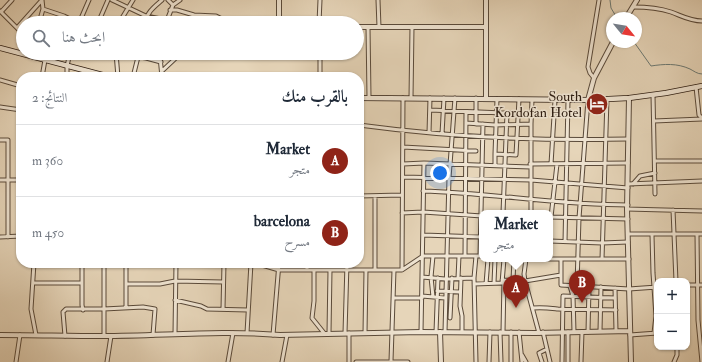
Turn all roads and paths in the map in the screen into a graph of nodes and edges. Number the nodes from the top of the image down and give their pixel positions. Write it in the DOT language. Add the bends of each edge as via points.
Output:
graph roads {
  1 [pos="12,0"];
  2 [pos="42,0"];
  3 [pos="88,0"];
  4 [pos="108,0"];
  5 [pos="112,0"];
  6 [pos="133,0"];
  7 [pos="162,0"];
  8 [pos="168,0"];
  9 [pos="180,0"];
  10 [pos="279,0"];
  11 [pos="320,0"];
  12 [pos="378,0"];
  13 [pos="486,0"];
  14 [pos="599,0"];
  15 [pos="637,0"];
  16 [pos="120,2"];
  17 [pos="173,5"];
  18 [pos="633,7"];
  19 [pos="128,8"];
  20 [pos="43,9"];
  21 [pos="170,10"];
  22 [pos="630,12"];
  23 [pos="1,13"];
  24 [pos="28,16"];
  25 [pos="41,16"];
  26 [pos="64,16"];
  27 [pos="81,16"];
  28 [pos="101,16"];
  29 [pos="124,16"];
  30 [pos="146,16"];
  31 [pos="168,16"];
  32 [pos="216,16"];
  33 [pos="280,16"];
  34 [pos="319,16"];
  35 [pos="0,18"];
  36 [pos="702,21"];
  37 [pos="16,27"];
  38 [pos="364,27"];
  39 [pos="368,27"];
  40 [pos="379,27"];
  41 [pos="412,27"];
  42 [pos="486,27"];
  43 [pos="0,48"];
  44 [pos="610,48"];
  45 [pos="16,52"];
  46 [pos="45,60"];
  47 [pos="68,60"];
  48 [pos="117,60"];
  49 [pos="137,60"];
  50 [pos="154,60"];
  51 [pos="174,60"];
  52 [pos="320,60"];
  53 [pos="161,62"];
  54 [pos="67,66"];
  55 [pos="162,71"];
  56 [pos="43,72"];
  57 [pos="67,72"];
  58 [pos="90,72"];
  59 [pos="118,72"];
  60 [pos="134,72"];
  61 [pos="320,72"];
  62 [pos="594,78"];
  63 [pos="0,80"];
  64 [pos="16,85"];
  65 [pos="702,86"];
  66 [pos="696,87"];
  67 [pos="653,95"];
  68 [pos="369,97"];
  69 [pos="364,98"];
  70 [pos="403,98"];
  71 [pos="411,98"];
  72 [pos="430,98"];
  73 [pos="444,98"];
  74 [pos="455,98"];
  75 [pos="476,98"];
  76 [pos="486,98"];
  77 [pos="628,98"];
  78 [pos="497,99"];
  79 [pos="519,99"];
  80 [pos="607,99"];
  81 [pos="532,100"];
  82 [pos="555,100"];
  83 [pos="568,100"];
  84 [pos="588,100"];
  85 [pos="0,107"];
  86 [pos="16,109"];
  87 [pos="430,110"];
  88 [pos="443,111"];
  89 [pos="454,112"];
  90 [pos="466,112"];
  91 [pos="476,112"];
  92 [pos="496,113"];
  93 [pos="508,113"];
  94 [pos="518,114"];
  95 [pos="531,114"];
  96 [pos="702,118"];
  97 [pos="654,121"];
  98 [pos="466,124"];
  99 [pos="476,124"];
  100 [pos="483,124"];
  101 [pos="518,124"];
  102 [pos="530,124"];
  103 [pos="495,125"];
  104 [pos="506,125"];
  105 [pos="364,126"];
  106 [pos="403,131"];
  107 [pos="429,133"];
  108 [pos="442,134"];
  109 [pos="453,135"];
  110 [pos="466,136"];
  111 [pos="482,136"];
  112 [pos="496,137"];
  113 [pos="505,138"];
  114 [pos="518,138"];
  115 [pos="530,139"];
  116 [pos="628,139"];
  117 [pos="0,140"];
  118 [pos="553,140"];
  119 [pos="567,140"];
  120 [pos="585,140"];
  121 [pos="607,140"];
  122 [pos="403,147"];
  123 [pos="452,149"];
  124 [pos="466,150"];
  125 [pos="476,151"];
  126 [pos="495,154"];
  127 [pos="505,155"];
  128 [pos="655,161"];
  129 [pos="702,161"];
  130 [pos="424,163"];
  131 [pos="628,163"];
  132 [pos="403,164"];
  133 [pos="451,164"];
  134 [pos="551,164"];
  135 [pos="557,164"];
  136 [pos="567,164"];
  137 [pos="583,164"];
  138 [pos="606,164"];
  139 [pos="466,165"];
  140 [pos="482,165"];
  141 [pos="495,165"];
  142 [pos="530,165"];
  143 [pos="504,166"];
  144 [pos="655,173"];
  145 [pos="403,177"];
  146 [pos="424,178"];
  147 [pos="450,178"];
  148 [pos="465,179"];
  149 [pos="481,179"];
  150 [pos="0,180"];
  151 [pos="7,180"];
  152 [pos="16,180"];
  153 [pos="504,180"];
  154 [pos="531,180"];
  155 [pos="702,181"];
  156 [pos="555,182"];
  157 [pos="656,183"];
  158 [pos="567,184"];
  159 [pos="633,184"];
  160 [pos="582,185"];
  161 [pos="605,186"];
  162 [pos="628,186"];
  163 [pos="423,191"];
  164 [pos="449,192"];
  165 [pos="465,194"];
  166 [pos="656,194"];
  167 [pos="402,195"];
  168 [pos="481,195"];
  169 [pos="364,196"];
  170 [pos="375,196"];
  171 [pos="504,197"];
  172 [pos="531,199"];
  173 [pos="553,201"];
  174 [pos="566,202"];
  175 [pos="580,203"];
  176 [pos="604,205"];
  177 [pos="628,207"];
  178 [pos="481,210"];
  179 [pos="503,210"];
  180 [pos="531,210"];
  181 [pos="552,210"];
  182 [pos="673,210"];
  183 [pos="702,210"];
  184 [pos="423,212"];
  185 [pos="402,213"];
  186 [pos="448,214"];
  187 [pos="465,214"];
  188 [pos="479,216"];
  189 [pos="553,217"];
  190 [pos="566,217"];
  191 [pos="579,218"];
  192 [pos="604,219"];
  193 [pos="628,219"];
  194 [pos="628,234"];
  195 [pos="697,234"];
  196 [pos="702,234"];
  197 [pos="423,235"];
  198 [pos="447,235"];
  199 [pos="652,235"];
  200 [pos="674,235"];
  201 [pos="16,236"];
  202 [pos="465,236"];
  203 [pos="0,237"];
  204 [pos="8,237"];
  205 [pos="479,237"];
  206 [pos="553,241"];
  207 [pos="565,242"];
  208 [pos="628,242"];
  209 [pos="579,243"];
  210 [pos="602,243"];
  211 [pos="423,256"];
  212 [pos="432,256"];
  213 [pos="447,256"];
  214 [pos="459,256"];
  215 [pos="464,256"];
  216 [pos="479,256"];
  217 [pos="553,259"];
  218 [pos="602,259"];
  219 [pos="629,259"];
  220 [pos="561,260"];
  221 [pos="578,260"];
  222 [pos="488,262"];
  223 [pos="495,262"];
  224 [pos="504,262"];
  225 [pos="514,262"];
  226 [pos="526,262"];
  227 [pos="34,268"];
  228 [pos="82,268"];
  229 [pos="104,268"];
  230 [pos="126,268"];
  231 [pos="176,268"];
  232 [pos="224,268"];
  233 [pos="251,268"];
  234 [pos="272,268"];
  235 [pos="279,270"];
  236 [pos="307,270"];
  237 [pos="314,270"];
  238 [pos="330,270"];
  239 [pos="347,270"];
  240 [pos="366,270"];
  241 [pos="375,270"];
  242 [pos="394,270"];
  243 [pos="402,270"];
  244 [pos="561,275"];
  245 [pos="422,277"];
  246 [pos="431,277"];
  247 [pos="438,278"];
  248 [pos="452,278"];
  249 [pos="460,278"];
  250 [pos="474,278"];
  251 [pos="654,278"];
  252 [pos="676,278"];
  253 [pos="445,279"];
  254 [pos="503,280"];
  255 [pos="513,280"];
  256 [pos="175,281"];
  257 [pos="525,281"];
  258 [pos="223,282"];
  259 [pos="33,283"];
  260 [pos="82,283"];
  261 [pos="494,283"];
  262 [pos="127,284"];
  263 [pos="474,284"];
  264 [pos="486,284"];
  265 [pos="697,284"];
  266 [pos="690,285"];
  267 [pos="702,285"];
  268 [pos="570,286"];
  269 [pos="577,286"];
  270 [pos="589,287"];
  271 [pos="601,287"];
  272 [pos="654,287"];
  273 [pos="615,288"];
  274 [pos="629,289"];
  275 [pos="437,291"];
  276 [pos="445,292"];
  277 [pos="451,292"];
  278 [pos="460,292"];
  279 [pos="573,296"];
  280 [pos="422,297"];
  281 [pos="433,297"];
  282 [pos="437,297"];
  283 [pos="589,297"];
  284 [pos="393,298"];
  285 [pos="445,298"];
  286 [pos="601,298"];
  287 [pos="615,298"];
  288 [pos="175,300"];
  289 [pos="126,308"];
  290 [pos="533,308"];
  291 [pos="574,308"];
  292 [pos="588,308"];
  293 [pos="104,309"];
  294 [pos="223,309"];
  295 [pos="562,309"];
  296 [pos="601,309"];
  297 [pos="83,310"];
  298 [pos="248,310"];
  299 [pos="616,310"];
  300 [pos="450,318"];
  301 [pos="476,331"];
  302 [pos="600,331"];
  303 [pos="616,331"];
  304 [pos="392,332"];
  305 [pos="421,332"];
  306 [pos="440,332"];
  307 [pos="462,332"];
  308 [pos="490,332"];
  309 [pos="502,332"];
  310 [pos="511,332"];
  311 [pos="518,332"];
  312 [pos="541,332"];
  313 [pos="562,332"];
  314 [pos="568,332"];
  315 [pos="574,332"];
  316 [pos="582,332"];
  317 [pos="588,332"];
  318 [pos="233,333"];
  319 [pos="248,333"];
  320 [pos="324,333"];
  321 [pos="329,333"];
  322 [pos="347,333"];
  323 [pos="365,333"];
  324 [pos="630,333"];
  325 [pos="654,333"];
  326 [pos="175,334"];
  327 [pos="0,335"];
  328 [pos="20,335"];
  329 [pos="36,335"];
  330 [pos="153,335"];
  331 [pos="273,335"];
  332 [pos="287,335"];
  333 [pos="65,336"];
  334 [pos="104,336"];
  335 [pos="111,336"];
  336 [pos="547,349"];
  337 [pos="677,350"];
  338 [pos="521,353"];
  339 [pos="391,361"];
  340 [pos="16,362"];
  341 [pos="106,362"];
  342 [pos="228,362"];
  343 [pos="282,362"];
  344 [pos="349,362"];
  345 [pos="356,362"];
  346 [pos="376,362"];
  347 [pos="408,362"];
  348 [pos="441,362"];
  349 [pos="476,362"];
  350 [pos="489,362"];
  351 [pos="501,362"];
  352 [pos="511,362"];
  353 [pos="522,362"];
  354 [pos="526,362"];
  355 [pos="542,362"];
  356 [pos="550,362"];
  357 [pos="562,362"];
  358 [pos="568,362"];
  359 [pos="580,362"];
  360 [pos="631,362"];
  361 [pos="674,362"];
  362 [pos="702,362"];
  1 -- 23 [label="street"];
  2 -- 20 [label="street"];
  2 -- 24 [label="street"];
  3 -- 27 [label="street"];
  4 -- 28 [label="street"];
  5 -- 16 [label="street"];
  6 -- 19 [label="street"];
  7 -- 30 [label="street"];
  8 -- 17 [label="street"];
  9 -- 17 [label="street"];
  10 -- 33 [label="street"];
  11 -- 34 [label="street"];
  12 -- 40 [label="street"];
  13 -- 42 [label="street"];
  14 -- 62 [label="street" via="588,67"];
  15 -- 18 [label="street"];
  16 -- 19 [label="street"];
  17 -- 21 [label="street"];
  18 -- 22 [label="street"];
  18 -- 36 [label="street" via="658,9 687,19"];
  19 -- 29 [label="street"];
  19 -- 30 [label="street"];
  20 -- 25 [label="street"];
  20 -- 26 [label="street"];
  21 -- 31 [label="street"];
  21 -- 32 [label="street"];
  23 -- 35 [label="street"];
  23 -- 37 [label="street"];
  38 -- 39 [label="street"];
  39 -- 40 [label="street"];
  39 -- 68 [label="street"];
  40 -- 41 [label="street"];
  41 -- 42 [label="street"];
  41 -- 71 [label="street"];
  42 -- 76 [label="street"];
  43 -- 45 [label="main road"];
  44 -- 62 [label="street"];
  46 -- 54 [label="main road"];
  46 -- 56 [label="street"];
  47 -- 54 [label="street"];
  48 -- 59 [label="street"];
  49 -- 60 [label="street"];
  50 -- 53 [label="street"];
  51 -- 55 [label="street"];
  52 -- 61 [label="street"];
  53 -- 55 [label="street"];
  54 -- 57 [label="street"];
  54 -- 58 [label="main road"];
  62 -- 84 [label="street"];
  63 -- 64 [label="street"];
  65 -- 66 [label="main road"];
  66 -- 67 [label="main road"];
  66 -- 96 [label="street" via="699,115"];
  67 -- 77 [label="main road"];
  67 -- 97 [label="street"];
  68 -- 69 [label="main road"];
  68 -- 70 [label="main road"];
  70 -- 71 [label="main road"];
  70 -- 106 [label="street"];
  71 -- 72 [label="main road"];
  72 -- 73 [label="main road"];
  72 -- 87 [label="street"];
  73 -- 74 [label="main road"];
  73 -- 88 [label="street"];
  74 -- 75 [label="main road"];
  74 -- 89 [label="street"];
  75 -- 76 [label="main road"];
  75 -- 91 [label="street"];
  76 -- 78 [label="main road"];
  77 -- 80 [label="main road"];
  77 -- 116 [label="street"];
  78 -- 79 [label="main road"];
  78 -- 92 [label="street"];
  79 -- 81 [label="main road"];
  79 -- 94 [label="street"];
  80 -- 84 [label="main road"];
  80 -- 121 [label="street"];
  81 -- 82 [label="main road"];
  81 -- 95 [label="street"];
  82 -- 83 [label="main road"];
  82 -- 118 [label="street"];
  83 -- 84 [label="main road"];
  83 -- 119 [label="street"];
  84 -- 120 [label="street"];
  85 -- 86 [label="street"];
  87 -- 88 [label="street"];
  87 -- 107 [label="street"];
  88 -- 89 [label="street"];
  88 -- 108 [label="street"];
  89 -- 90 [label="street"];
  89 -- 109 [label="street"];
  90 -- 91 [label="street"];
  90 -- 98 [label="street"];
  91 -- 92 [label="street"];
  91 -- 99 [label="street"];
  92 -- 93 [label="street"];
  92 -- 103 [label="street"];
  93 -- 94 [label="street"];
  93 -- 104 [label="street"];
  94 -- 95 [label="street"];
  94 -- 101 [label="street"];
  95 -- 102 [label="street"];
  96 -- 97 [label="street"];
  97 -- 128 [label="street"];
  98 -- 99 [label="street"];
  98 -- 110 [label="street"];
  99 -- 100 [label="street"];
  100 -- 103 [label="street"];
  100 -- 111 [label="street"];
  101 -- 102 [label="street"];
  101 -- 104 [label="street"];
  101 -- 114 [label="street"];
  102 -- 115 [label="street"];
  103 -- 104 [label="street"];
  103 -- 112 [label="street"];
  104 -- 113 [label="street"];
  105 -- 106 [label="street"];
  106 -- 107 [label="street"];
  106 -- 122 [label="street"];
  107 -- 108 [label="street"];
  108 -- 109 [label="street"];
  109 -- 110 [label="street"];
  109 -- 123 [label="street"];
  110 -- 111 [label="street"];
  110 -- 124 [label="street"];
  111 -- 112 [label="street"];
  111 -- 140 [label="street"];
  112 -- 113 [label="street"];
  112 -- 126 [label="street"];
  113 -- 114 [label="street"];
  113 -- 127 [label="street"];
  114 -- 115 [label="street"];
  114 -- 127 [label="street" via="516,155"];
  115 -- 118 [label="street"];
  115 -- 142 [label="street"];
  116 -- 121 [label="street"];
  116 -- 131 [label="street"];
  117 -- 151 [label="street" via="8,140"];
  118 -- 119 [label="street"];
  118 -- 134 [label="street"];
  119 -- 120 [label="street"];
  119 -- 136 [label="street"];
  120 -- 121 [label="street"];
  120 -- 137 [label="street"];
  121 -- 138 [label="street"];
  122 -- 123 [label="street"];
  122 -- 132 [label="street"];
  123 -- 124 [label="street"];
  123 -- 133 [label="street"];
  124 -- 125 [label="street"];
  124 -- 139 [label="street"];
  126 -- 127 [label="street"];
  126 -- 141 [label="street"];
  127 -- 143 [label="street"];
  128 -- 129 [label="street"];
  128 -- 144 [label="street"];
  130 -- 132 [label="street"];
  130 -- 133 [label="street"];
  130 -- 146 [label="street"];
  131 -- 138 [label="street"];
  131 -- 162 [label="street"];
  132 -- 145 [label="street"];
  133 -- 139 [label="street"];
  133 -- 147 [label="street"];
  134 -- 135 [label="street"];
  134 -- 142 [label="street"];
  135 -- 136 [label="street"];
  135 -- 156 [label="street"];
  136 -- 137 [label="street"];
  136 -- 158 [label="street"];
  137 -- 138 [label="street"];
  137 -- 160 [label="street"];
  138 -- 161 [label="street"];
  139 -- 140 [label="street"];
  139 -- 148 [label="street"];
  140 -- 141 [label="street"];
  140 -- 149 [label="street"];
  141 -- 143 [label="street"];
  142 -- 143 [label="street"];
  142 -- 154 [label="street"];
  143 -- 153 [label="street"];
  144 -- 157 [label="street"];
  144 -- 159 [label="street" via="640,176"];
  145 -- 146 [label="street"];
  145 -- 167 [label="street"];
  146 -- 147 [label="street"];
  146 -- 163 [label="street"];
  147 -- 148 [label="street"];
  147 -- 164 [label="street"];
  148 -- 149 [label="street"];
  148 -- 165 [label="street"];
  149 -- 153 [label="street"];
  149 -- 168 [label="street"];
  150 -- 151 [label="street"];
  151 -- 152 [label="street"];
  151 -- 204 [label="street"];
  153 -- 154 [label="street"];
  153 -- 171 [label="street"];
  154 -- 156 [label="street"];
  154 -- 172 [label="street"];
  155 -- 157 [label="street"];
  156 -- 158 [label="street"];
  156 -- 173 [label="street"];
  157 -- 159 [label="street"];
  157 -- 166 [label="street"];
  158 -- 160 [label="street"];
  158 -- 174 [label="street"];
  159 -- 162 [label="street"];
  160 -- 161 [label="street"];
  160 -- 175 [label="street"];
  161 -- 162 [label="street"];
  161 -- 176 [label="street"];
  162 -- 177 [label="street"];
  163 -- 164 [label="street"];
  163 -- 184 [label="street"];
  164 -- 165 [label="street"];
  164 -- 186 [label="street"];
  165 -- 168 [label="street"];
  165 -- 187 [label="street"];
  167 -- 170 [label="street"];
  167 -- 185 [label="street"];
  168 -- 171 [label="street"];
  168 -- 178 [label="street"];
  169 -- 170 [label="street"];
  170 -- 241 [label="street"];
  171 -- 172 [label="street"];
  171 -- 179 [label="street"];
  172 -- 173 [label="street"];
  172 -- 180 [label="street"];
  173 -- 174 [label="street"];
  173 -- 181 [label="street"];
  174 -- 175 [label="street"];
  174 -- 190 [label="street"];
  175 -- 176 [label="street"];
  175 -- 191 [label="street"];
  176 -- 177 [label="street"];
  176 -- 192 [label="street"];
  177 -- 182 [label="street"];
  177 -- 193 [label="street"];
  182 -- 183 [label="street"];
  182 -- 200 [label="street"];
  184 -- 185 [label="street"];
  184 -- 186 [label="street"];
  184 -- 197 [label="street"];
  185 -- 243 [label="street"];
  186 -- 187 [label="street"];
  186 -- 198 [label="street"];
  187 -- 188 [label="street"];
  187 -- 202 [label="street"];
  189 -- 190 [label="street"];
  190 -- 191 [label="street"];
  190 -- 207 [label="street"];
  191 -- 192 [label="street"];
  191 -- 209 [label="street"];
  192 -- 193 [label="street"];
  192 -- 210 [label="street"];
  193 -- 194 [label="street"];
  194 -- 199 [label="street"];
  194 -- 208 [label="street"];
  195 -- 196 [label="street"];
  195 -- 200 [label="street"];
  195 -- 265 [label="street"];
  197 -- 198 [label="street"];
  197 -- 211 [label="street"];
  198 -- 202 [label="street"];
  198 -- 213 [label="street"];
  199 -- 200 [label="street"];
  199 -- 251 [label="street"];
  200 -- 252 [label="street"];
  201 -- 204 [label="street"];
  202 -- 205 [label="street"];
  202 -- 215 [label="street"];
  203 -- 204 [label="street"];
  206 -- 207 [label="street"];
  207 -- 209 [label="street"];
  208 -- 210 [label="street"];
  208 -- 219 [label="street"];
  209 -- 210 [label="street"];
  209 -- 221 [label="street"];
  210 -- 218 [label="street"];
  211 -- 212 [label="street"];
  211 -- 243 [label="street"];
  211 -- 245 [label="street"];
  212 -- 213 [label="street"];
  212 -- 246 [label="street"];
  213 -- 214 [label="street"];
  213 -- 253 [label="street"];
  214 -- 215 [label="street"];
  214 -- 249 [label="street"];
  215 -- 216 [label="street"];
  216 -- 250 [label="street"];
  217 -- 220 [label="street"];
  218 -- 219 [label="street"];
  218 -- 221 [label="street"];
  219 -- 274 [label="street"];
  220 -- 221 [label="street"];
  220 -- 244 [label="street"];
  221 -- 269 [label="street"];
  222 -- 264 [label="street"];
  223 -- 261 [label="street"];
  224 -- 254 [label="street"];
  225 -- 255 [label="street"];
  226 -- 257 [label="street"];
  227 -- 259 [label="street"];
  228 -- 260 [label="street"];
  229 -- 293 [label="street"];
  230 -- 262 [label="street"];
  231 -- 256 [label="street"];
  232 -- 258 [label="street"];
  233 -- 298 [label="street"];
  234 -- 235 [label="street"];
  235 -- 236 [label="street"];
  235 -- 331 [label="street"];
  236 -- 237 [label="street"];
  237 -- 238 [label="street"];
  237 -- 320 [label="street" via="312,318"];
  238 -- 239 [label="street"];
  238 -- 321 [label="street"];
  239 -- 240 [label="street"];
  239 -- 322 [label="street"];
  240 -- 241 [label="street"];
  240 -- 323 [label="street"];
  241 -- 242 [label="street"];
  242 -- 243 [label="street"];
  242 -- 284 [label="street"];
  244 -- 257 [label="street"];
  244 -- 268 [label="street" via="561,285"];
  245 -- 246 [label="street"];
  245 -- 280 [label="street"];
  246 -- 247 [label="street"];
  246 -- 281 [label="street"];
  247 -- 253 [label="street"];
  247 -- 275 [label="street"];
  248 -- 249 [label="street"];
  248 -- 253 [label="street"];
  248 -- 277 [label="street"];
  249 -- 250 [label="street"];
  249 -- 278 [label="street"];
  250 -- 263 [label="street"];
  253 -- 276 [label="street"];
  254 -- 255 [label="street"];
  254 -- 261 [label="street" via="502,283"];
  254 -- 309 [label="street"];
  255 -- 257 [label="street"];
  256 -- 258 [label="street"];
  256 -- 262 [label="street" via="160,284"];
  256 -- 288 [label="street"];
  257 -- 290 [label="street"];
  258 -- 294 [label="street"];
  259 -- 260 [label="street"];
  259 -- 329 [label="street" via="31,309"];
  260 -- 297 [label="street"];
  261 -- 264 [label="street"];
  262 -- 289 [label="street"];
  263 -- 264 [label="street"];
  263 -- 301 [label="street"];
  265 -- 266 [label="street"];
  265 -- 267 [label="street"];
  265 -- 362 [label="street"];
  268 -- 269 [label="street"];
  268 -- 279 [label="street"];
  269 -- 270 [label="street"];
  270 -- 271 [label="street"];
  270 -- 283 [label="street"];
  271 -- 273 [label="street"];
  271 -- 286 [label="street"];
  272 -- 274 [label="street"];
  273 -- 274 [label="street"];
  273 -- 287 [label="street"];
  274 -- 324 [label="street"];
  275 -- 276 [label="street"];
  275 -- 282 [label="street"];
  276 -- 277 [label="street"];
  276 -- 285 [label="street"];
  277 -- 278 [label="street"];
  277 -- 300 [label="street"];
  278 -- 307 [label="street"];
  279 -- 283 [label="street"];
  279 -- 291 [label="street"];
  279 -- 295 [label="street" via="563,296"];
  280 -- 281 [label="street"];
  280 -- 284 [label="street"];
  280 -- 305 [label="street"];
  281 -- 282 [label="street"];
  282 -- 285 [label="street"];
  282 -- 306 [label="street"];
  283 -- 286 [label="street"];
  283 -- 292 [label="street"];
  284 -- 304 [label="street"];
  285 -- 306 [label="street"];
  286 -- 287 [label="street"];
  286 -- 296 [label="street"];
  287 -- 299 [label="street"];
  288 -- 294 [label="street" via="207,309"];
  288 -- 326 [label="street"];
  289 -- 293 [label="street"];
  289 -- 330 [label="street" via="155,309"];
  290 -- 295 [label="street"];
  290 -- 312 [label="street"];
  291 -- 292 [label="street"];
  291 -- 295 [label="street"];
  291 -- 315 [label="street"];
  292 -- 296 [label="street"];
  292 -- 317 [label="street"];
  293 -- 297 [label="street"];
  293 -- 334 [label="street"];
  294 -- 298 [label="street"];
  295 -- 313 [label="street"];
  296 -- 299 [label="street"];
  296 -- 302 [label="street"];
  297 -- 333 [label="street" via="66,309 63,312"];
  298 -- 319 [label="street"];
  299 -- 303 [label="street"];
  301 -- 307 [label="street"];
  301 -- 308 [label="street"];
  301 -- 349 [label="street"];
  302 -- 303 [label="street"];
  302 -- 317 [label="street"];
  303 -- 324 [label="street"];
  304 -- 305 [label="street"];
  304 -- 323 [label="street"];
  304 -- 339 [label="street"];
  305 -- 306 [label="street"];
  306 -- 307 [label="street"];
  306 -- 348 [label="street"];
  308 -- 309 [label="street"];
  308 -- 350 [label="street"];
  309 -- 310 [label="street"];
  309 -- 351 [label="street"];
  310 -- 311 [label="street"];
  310 -- 352 [label="street"];
  311 -- 312 [label="street"];
  311 -- 338 [label="street"];
  312 -- 313 [label="street"];
  312 -- 336 [label="street"];
  313 -- 314 [label="street"];
  313 -- 357 [label="street"];
  314 -- 315 [label="street"];
  314 -- 358 [label="street"];
  315 -- 316 [label="street"];
  316 -- 317 [label="street"];
  316 -- 359 [label="street"];
  318 -- 319 [label="street"];
  318 -- 326 [label="street"];
  318 -- 342 [label="street"];
  319 -- 331 [label="street"];
  320 -- 321 [label="street"];
  320 -- 332 [label="street"];
  321 -- 322 [label="street"];
  322 -- 323 [label="street"];
  322 -- 344 [label="street"];
  324 -- 325 [label="street"];
  324 -- 360 [label="street"];
  326 -- 330 [label="street"];
  327 -- 328 [label="street"];
  328 -- 329 [label="street"];
  328 -- 340 [label="street"];
  329 -- 333 [label="street"];
  330 -- 335 [label="street"];
  331 -- 332 [label="street"];
  332 -- 343 [label="street"];
  333 -- 334 [label="street"];
  334 -- 335 [label="street"];
  335 -- 341 [label="street"];
  336 -- 355 [label="street" via="539,353"];
  336 -- 356 [label="street"];
  337 -- 361 [label="street"];
  338 -- 353 [label="street"];
  338 -- 354 [label="street"];
  339 -- 346 [label="street"];
  339 -- 347 [label="street"];
  345 -- 346 [label="street"];
}
